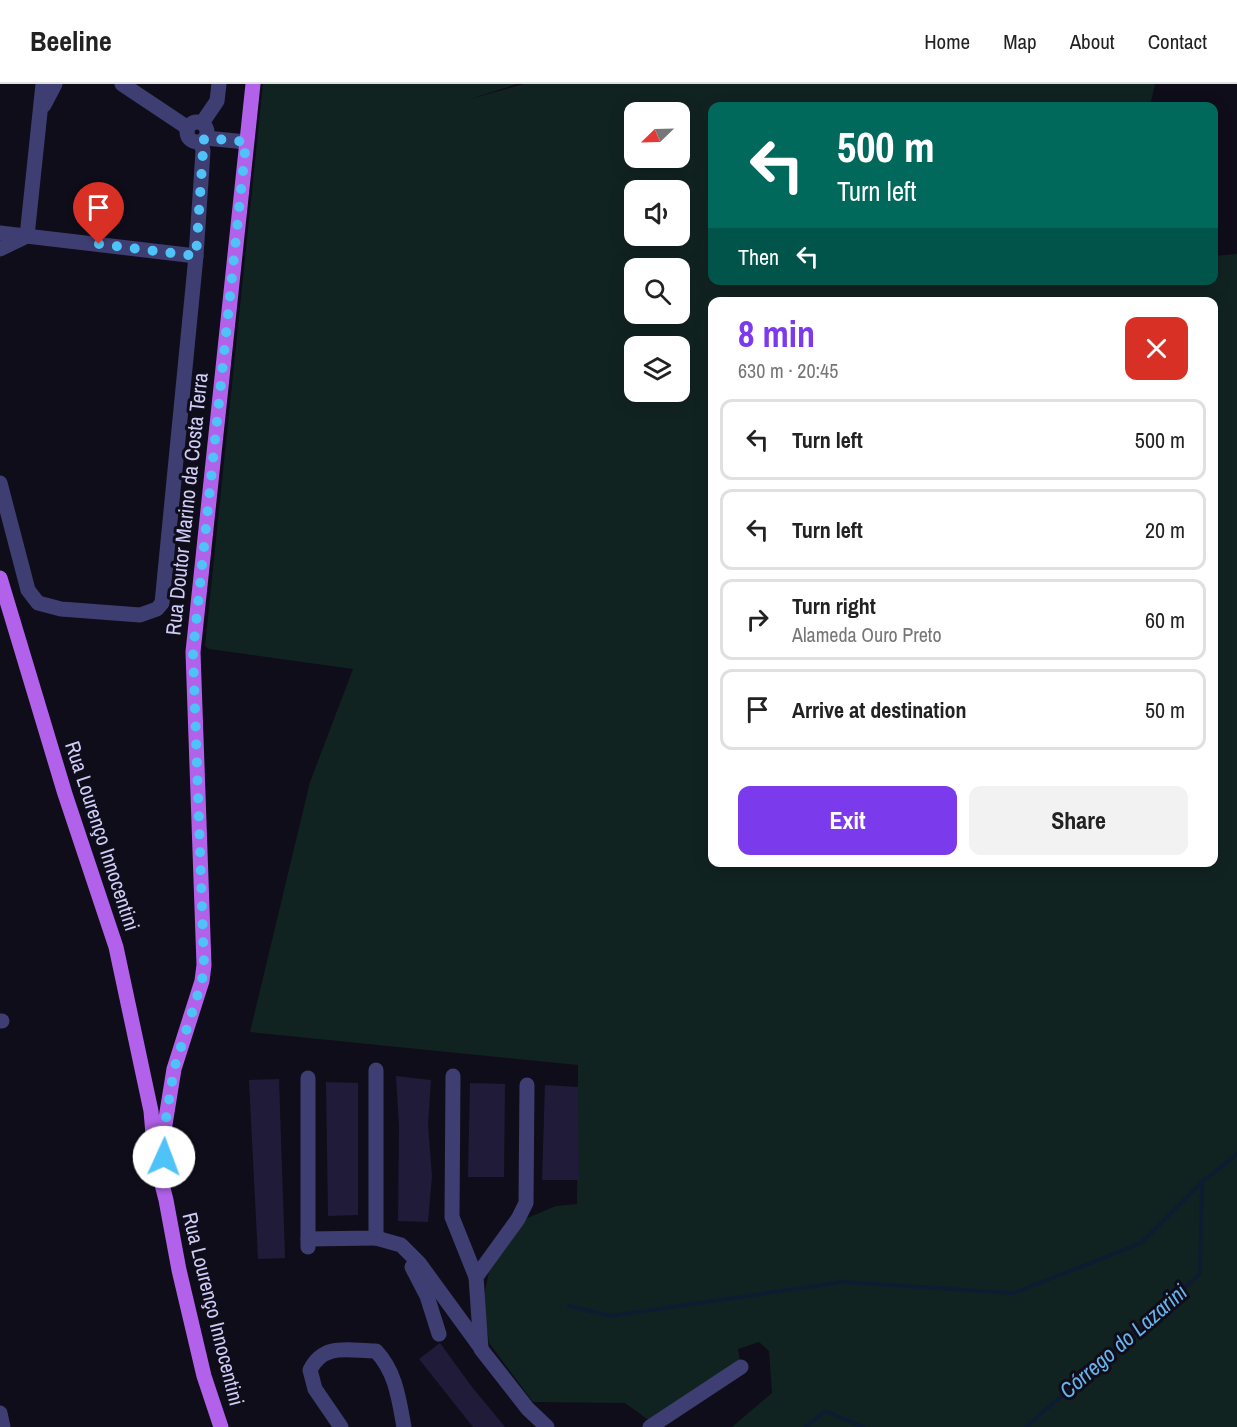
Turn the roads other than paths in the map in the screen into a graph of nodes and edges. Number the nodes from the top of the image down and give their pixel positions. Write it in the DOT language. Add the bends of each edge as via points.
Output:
graph roads {
  1 [pos="43,84"];
  2 [pos="55,84"];
  3 [pos="122,84"];
  4 [pos="219,84"];
  5 [pos="253,84"];
  6 [pos="41,111"];
  7 [pos="195,125"];
  8 [pos="204,140"];
  9 [pos="246,142"];
  10 [pos="0,233"];
  11 [pos="27,236"];
  12 [pos="0,249"];
  13 [pos="196,256"];
  14 [pos="0,483"];
  15 [pos="0,578"];
  16 [pos="174,1069"];
  17 [pos="376,1070"];
  18 [pos="453,1076"];
  19 [pos="308,1078"];
  20 [pos="527,1085"];
  21 [pos="151,1111"];
  22 [pos="162,1143"];
  23 [pos="166,1200"];
  24 [pos="376,1238"];
  25 [pos="401,1245"];
  26 [pos="476,1277"];
  27 [pos="439,1334"];
  28 [pos="481,1348"];
  29 [pos="741,1367"];
  30 [pos="0,1413"];
  31 [pos="3,1427"];
  32 [pos="221,1427"];
  33 [pos="341,1427"];
  34 [pos="404,1427"];
  35 [pos="547,1427"];
  36 [pos="650,1427"];
  1 -- 6 [label="street"];
  2 -- 6 [label="street"];
  3 -- 7 [label="street"];
  4 -- 7 [label="street" via="215,105"];
  5 -- 9 [label="main road, Rua Doutor Marino da Costa Terra"];
  6 -- 11 [label="street"];
  7 -- 8 [label="street" via="208,132"];
  8 -- 9 [label="street"];
  8 -- 13 [label="street"];
  9 -- 16 [label="main road, Rua Doutor Marino da Costa Terra" via="193,652 204,964"];
  10 -- 11 [label="street"];
  11 -- 12 [label="street"];
  11 -- 13 [label="street"];
  13 -- 14 [label="street" via="165,595 157,609 140,615 53,608 38,603 28,590"];
  15 -- 21 [label="main road, Rua Lourenço Innocentini" via="116,947"];
  16 -- 21 [label="main road, Rua Doutor Marino da Costa Terra"];
  16 -- 22 [label="main road, Rua Doutor Marino da Costa Terra"];
  17 -- 24 [label="street"];
  18 -- 26 [label="street" via="452,1217"];
  19 -- 24 [label="street" via="308,1243"];
  20 -- 26 [label="street" via="526,1203"];
  21 -- 22 [label="main road, Rua Lourenço Innocentini"];
  21 -- 23 [label="main road, Rua Lourenço Innocentini" via="155,1157"];
  22 -- 23 [label="main road, Rua Lourenço Innocentini"];
  23 -- 32 [label="main road, Rua Lourenço Innocentini" via="204,1376"];
  24 -- 25 [label="street"];
  25 -- 27 [label="street" via="427,1296"];
  25 -- 28 [label="street" via="419,1263"];
  26 -- 28 [label="street"];
  28 -- 35 [label="street" via="528,1409"];
  29 -- 36 [label="street"];
  30 -- 31 [label="street"];
  33 -- 34 [label="street" via="315,1389 310,1370 316,1357 329,1350 376,1351 388,1363"];
}
